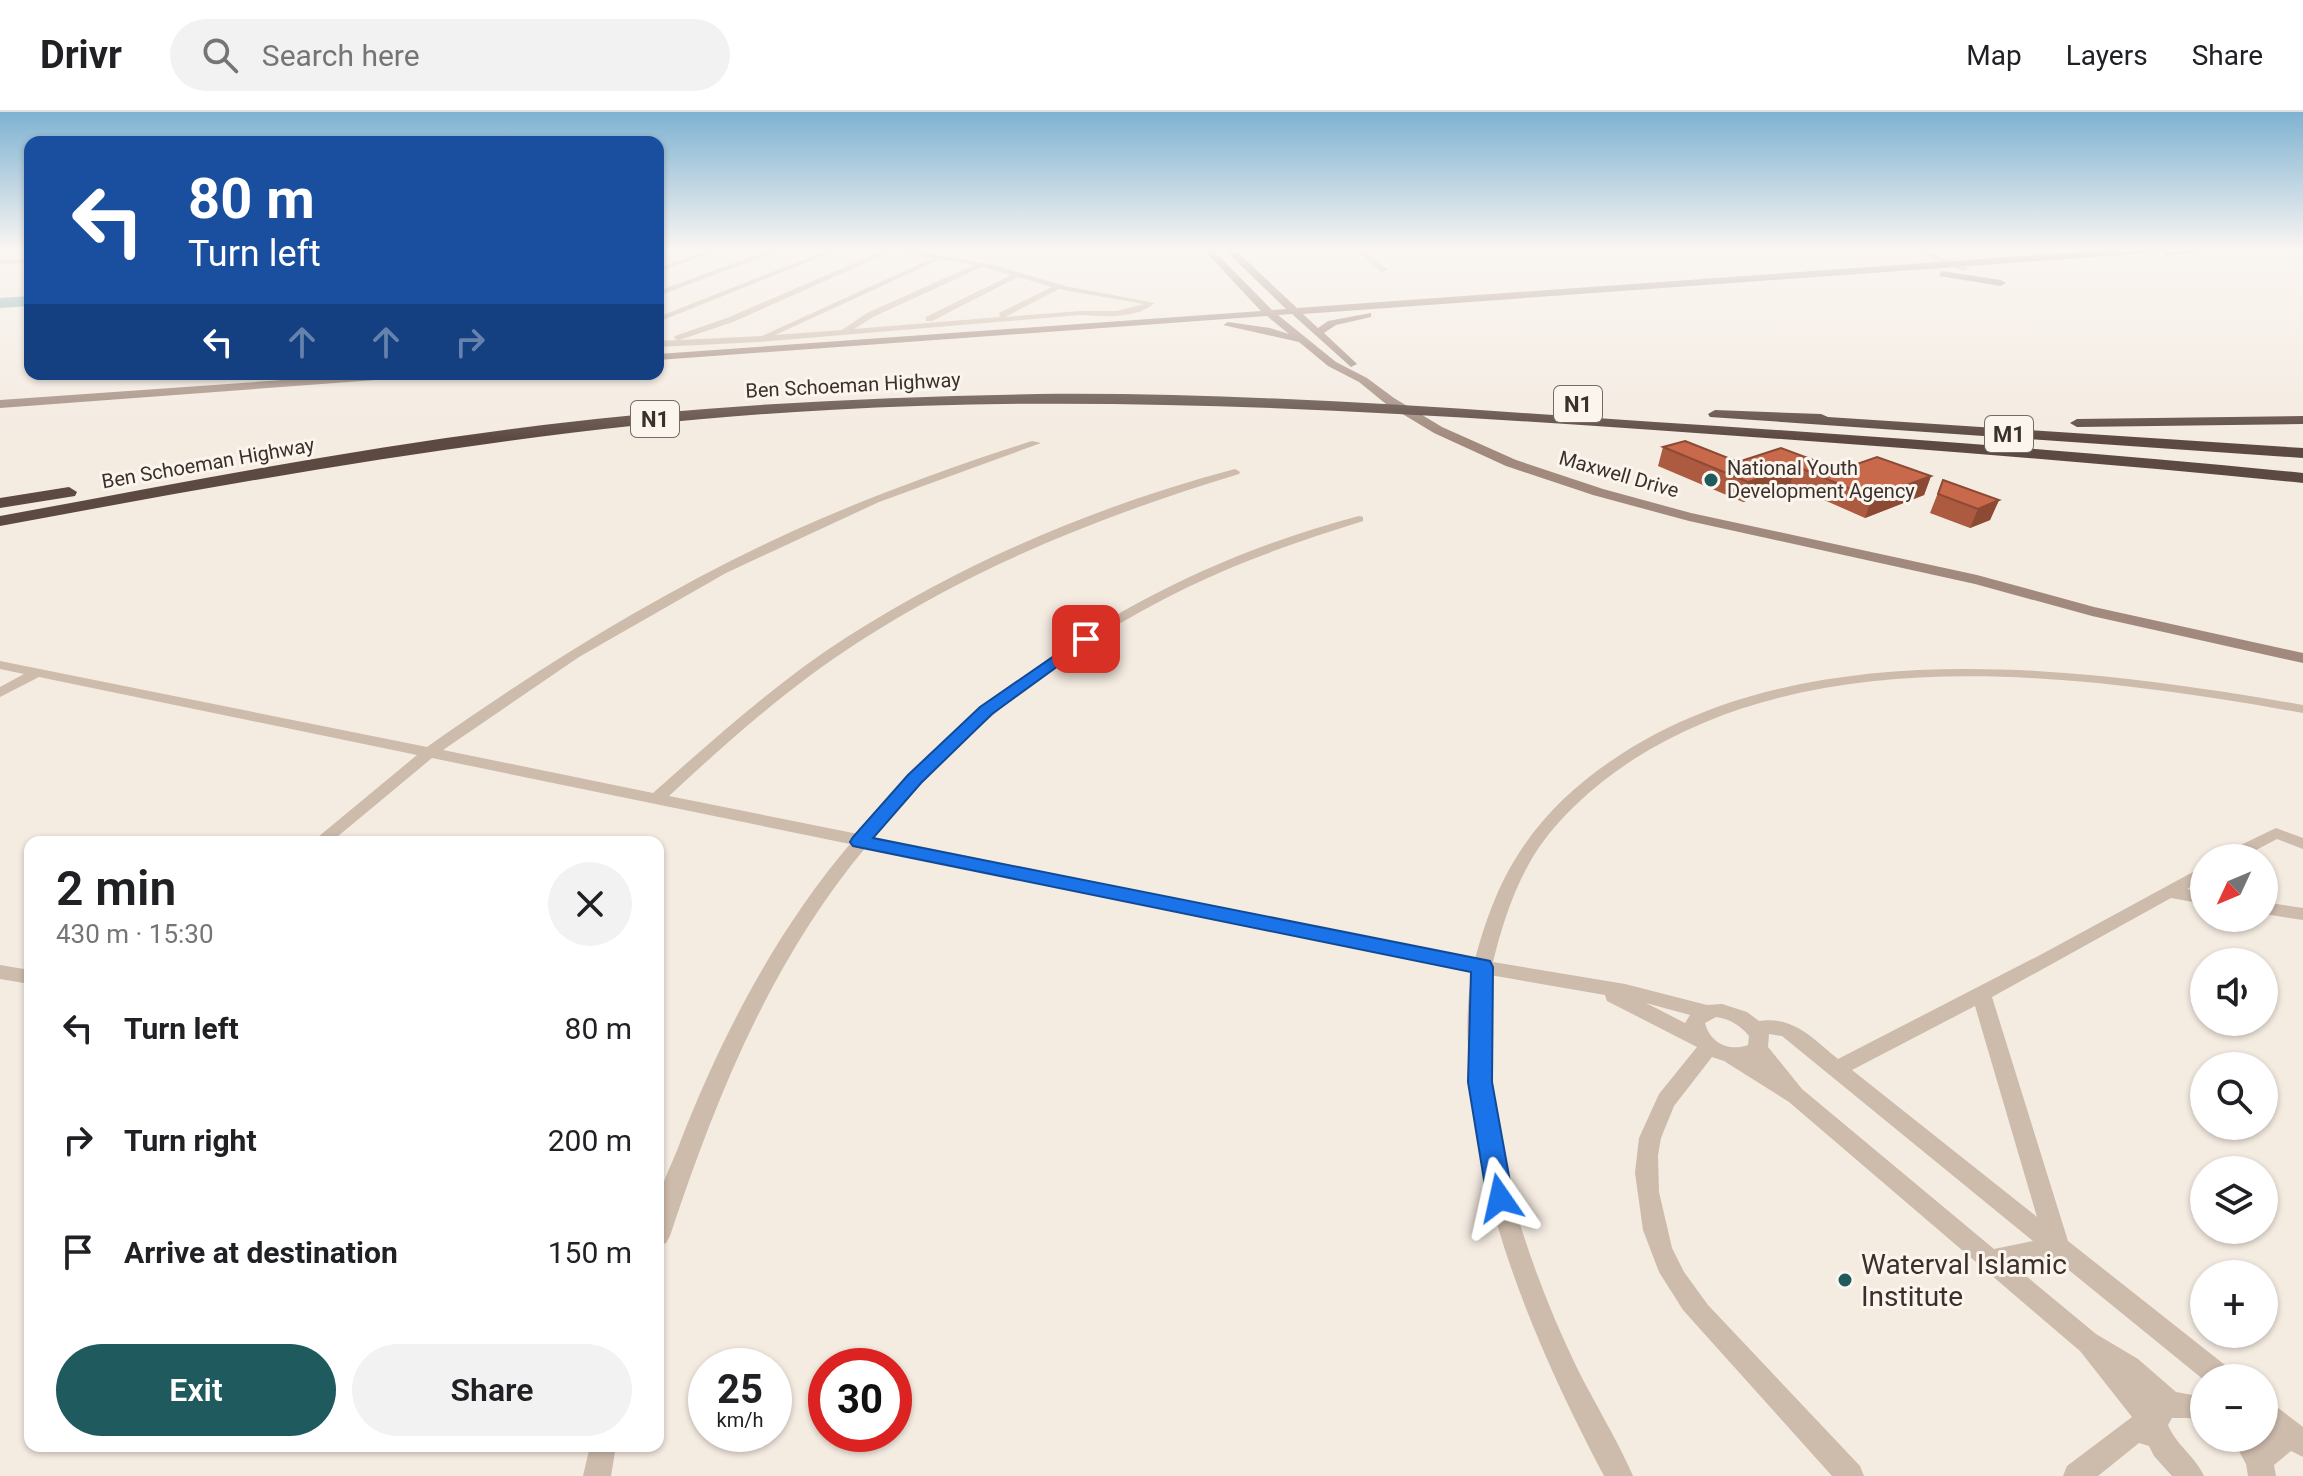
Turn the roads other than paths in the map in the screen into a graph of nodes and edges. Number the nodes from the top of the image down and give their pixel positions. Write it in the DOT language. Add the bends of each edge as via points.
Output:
graph roads {
  1 [pos="749,312"];
  2 [pos="816,312"];
  3 [pos="877,312"];
  4 [pos="945,312"];
  5 [pos="1008,312"];
  6 [pos="1135,312"];
  7 [pos="1232,312"];
  8 [pos="1279,312"];
  9 [pos="1293,312"];
  10 [pos="1356,312"];
  11 [pos="1363,312"];
  12 [pos="1080,313"];
  13 [pos="1269,313"];
  14 [pos="1211,317"];
  15 [pos="994,319"];
  16 [pos="1303,320"];
  17 [pos="1281,321"];
  18 [pos="921,324"];
  19 [pos="1228,325"];
  20 [pos="845,331"];
  21 [pos="1318,333"];
  22 [pos="759,339"];
  23 [pos="664,342"];
  24 [pos="664,344"];
  25 [pos="729,352"];
  26 [pos="1320,354"];
  27 [pos="664,357"];
  28 [pos="333,380"];
  29 [pos="1363,380"];
  30 [pos="1320,397"];
  31 [pos="1521,400"];
  32 [pos="0,404"];
  33 [pos="1442,404"];
  34 [pos="1693,412"];
  35 [pos="2303,418"];
  36 [pos="1716,422"];
  37 [pos="1036,443"];
  38 [pos="2303,453"];
  39 [pos="2303,465"];
  40 [pos="1235,472"];
  41 [pos="2303,478"];
  42 [pos="0,503"];
  43 [pos="1359,519"];
  44 [pos="0,521"];
  45 [pos="1977,580"];
  46 [pos="2303,645"];
  47 [pos="2303,658"];
  48 [pos="0,665"];
  49 [pos="38,672"];
  50 [pos="0,693"];
  51 [pos="2303,709"];
  52 [pos="431,751"];
  53 [pos="657,798"];
  54 [pos="327,836"];
  55 [pos="860,842"];
  56 [pos="2255,844"];
  57 [pos="2303,844"];
  58 [pos="2190,880"];
  59 [pos="2168,892"];
  60 [pos="2190,896"];
  61 [pos="2278,910"];
  62 [pos="2303,914"];
  63 [pos="1482,967"];
  64 [pos="0,972"];
  65 [pos="24,976"];
  66 [pos="1598,988"];
  67 [pos="1981,994"];
  68 [pos="1705,1012"];
  69 [pos="1757,1039"];
  70 [pos="1714,1047"];
  71 [pos="1836,1069"];
  72 [pos="1796,1096"];
  73 [pos="664,1218"];
  74 [pos="2058,1247"];
  75 [pos="1990,1260"];
  76 [pos="2204,1364"];
  77 [pos="2190,1411"];
  78 [pos="2161,1421"];
  79 [pos="2278,1424"];
  80 [pos="2297,1439"];
  81 [pos="602,1452"];
  82 [pos="2255,1458"];
  83 [pos="597,1476"];
  84 [pos="1619,1476"];
  85 [pos="1850,1476"];
  86 [pos="2077,1476"];
  87 [pos="2190,1476"];
  1 -- 23 [label="street"];
  2 -- 22 [label="street"];
  3 -- 20 [label="street"];
  4 -- 18 [label="street"];
  5 -- 15 [label="street"];
  6 -- 12 [label="street"];
  7 -- 14 [label="main road"];
  8 -- 13 [label="main road"];
  9 -- 16 [label="main road, Maxwell Drive"];
  10 -- 16 [label="main road"];
  11 -- 21 [label="main road"];
  12 -- 15 [label="street"];
  13 -- 14 [label="main road"];
  13 -- 17 [label="main road, Maxwell Drive"];
  14 -- 25 [label="main road"];
  15 -- 18 [label="street"];
  16 -- 17 [label="main road"];
  16 -- 21 [label="main road, Maxwell Drive"];
  17 -- 19 [label="main road"];
  17 -- 26 [label="main road, Maxwell Drive"];
  18 -- 20 [label="street"];
  19 -- 25 [label="main road" via="982,343"];
  19 -- 26 [label="main road" via="1280,333"];
  20 -- 22 [label="street"];
  21 -- 29 [label="main road, Maxwell Drive"];
  22 -- 24 [label="street"];
  25 -- 27 [label="main road"];
  26 -- 29 [label="main road, Maxwell Drive"];
  28 -- 32 [label="main road"];
  29 -- 45 [label="main road, Maxwell Drive" via="1438,430 1574,485 1702,520"];
  30 -- 33 [label="highway, Ben Schoeman Highway / N1"];
  30 -- 42 [label="highway, Ben Schoeman Highway / N1" via="993,383 719,398 441,431"];
  30 -- 44 [label="highway, Ben Schoeman Highway / N1" via="987,399 718,412 322,463"];
  31 -- 33 [label="highway, Ben Schoeman Highway / N1"];
  33 -- 36 [label="highway, Ben Schoeman Highway / N1"];
  34 -- 36 [label="highway"];
  35 -- 36 [label="highway"];
  36 -- 38 [label="highway, M1"];
  36 -- 39 [label="highway, M1"];
  36 -- 41 [label="highway"];
  37 -- 52 [label="street" via="875,499 741,559 556,666"];
  40 -- 53 [label="street" via="1067,529 890,617 803,674"];
  43 -- 55 [label="street" via="1257,553 1178,587 1069,649 986,711 915,779"];
  45 -- 46 [label="main road, Maxwell Drive" via="2003,581"];
  45 -- 47 [label="main road, Maxwell Drive"];
  48 -- 49 [label="street"];
  49 -- 50 [label="street"];
  49 -- 52 [label="street"];
  51 -- 63 [label="street" via="2138,683 2027,674 1883,677 1761,699 1649,742 1578,794 1537,839 1515,874"];
  52 -- 53 [label="street"];
  52 -- 54 [label="street"];
  53 -- 55 [label="street"];
  55 -- 63 [label="street"];
  55 -- 73 [label="street" via="771,971 688,1147"];
  56 -- 57 [label="street" via="2276,833"];
  58 -- 59 [label="street"];
  59 -- 60 [label="street"];
  59 -- 67 [label="street"];
  61 -- 62 [label="street"];
  63 -- 66 [label="street"];
  63 -- 84 [label="street" via="1480,1082 1500,1198 1548,1335"];
  64 -- 65 [label="street"];
  66 -- 68 [label="street"];
  66 -- 70 [label="street"];
  67 -- 71 [label="street"];
  67 -- 74 [label="street"];
  68 -- 69 [label="street" via="1737,1015"];
  68 -- 70 [label="street" via="1695,1023"];
  69 -- 70 [label="street" via="1742,1056"];
  69 -- 71 [label="street" via="1776,1026"];
  69 -- 72 [label="street"];
  70 -- 72 [label="street"];
  70 -- 85 [label="street" via="1672,1090 1650,1140 1651,1214 1661,1247 1676,1280 1707,1322"];
  71 -- 74 [label="street"];
  72 -- 75 [label="street"];
  74 -- 75 [label="street"];
  74 -- 76 [label="street"];
  75 -- 78 [label="street" via="2087,1342"];
  77 -- 78 [label="street"];
  78 -- 86 [label="street" via="2135,1429"];
  78 -- 87 [label="street" via="2173,1461"];
  79 -- 80 [label="street"];
  80 -- 82 [label="street"];
  81 -- 83 [label="street"];
}
